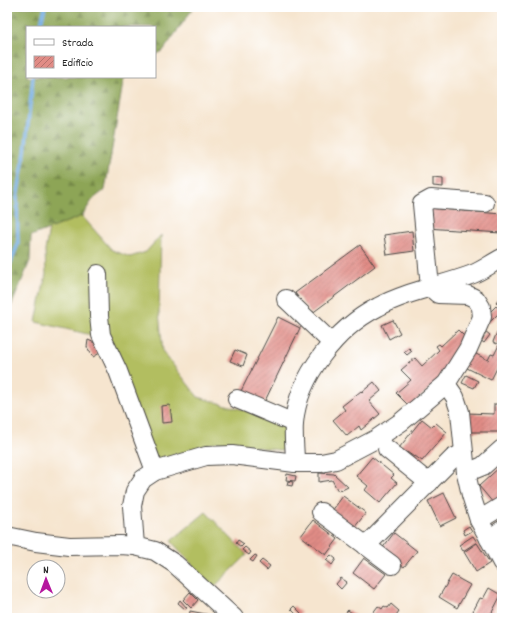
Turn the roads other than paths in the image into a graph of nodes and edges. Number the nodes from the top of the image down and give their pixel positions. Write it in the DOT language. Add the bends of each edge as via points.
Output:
graph roads {
  1 [pos="485,203"];
  2 [pos="502,258"];
  3 [pos="98,274"];
  4 [pos="430,287"];
  5 [pos="286,298"];
  6 [pos="332,343"];
  7 [pos="446,384"];
  8 [pos="237,399"];
  9 [pos="294,423"];
  10 [pos="387,449"];
  11 [pos="502,449"];
  12 [pos="463,453"];
  13 [pos="295,463"];
  14 [pos="155,471"];
  15 [pos="466,473"];
  16 [pos="429,483"];
  17 [pos="502,506"];
  18 [pos="321,512"];
  19 [pos="479,520"];
  20 [pos="495,534"];
  21 [pos="7,536"];
  22 [pos="135,546"];
  23 [pos="366,546"];
  24 [pos="502,563"];
  25 [pos="392,565"];
  26 [pos="234,618"];
  1 -- 4 [label="street" via="431,199 422,204"];
  2 -- 4 [label="street" via="474,273"];
  3 -- 14 [label="street" via="101,335 118,371"];
  4 -- 6 [label="street" via="378,306 354,322"];
  4 -- 7 [label="street" via="438,294 468,295 476,299 482,307 482,317 468,349"];
  5 -- 6 [label="street"];
  6 -- 9 [label="street" via="314,367 301,392"];
  7 -- 12 [label="street" via="455,397 460,412"];
  7 -- 13 [label="street" via="401,422 376,439 336,460"];
  8 -- 9 [label="street"];
  9 -- 13 [label="street"];
  10 -- 16 [label="street"];
  11 -- 15 [label="street" via="483,466"];
  12 -- 15 [label="street"];
  12 -- 16 [label="street" via="453,458"];
  13 -- 14 [label="street" via="232,455 206,456"];
  14 -- 22 [label="street" via="143,479 135,491 132,506"];
  15 -- 19 [label="street"];
  16 -- 23 [label="street"];
  17 -- 19 [label="street"];
  18 -- 23 [label="street"];
  19 -- 20 [label="street"];
  20 -- 24 [label="street"];
  21 -- 22 [label="street" via="69,546"];
  22 -- 26 [label="street" via="155,552 175,564"];
  23 -- 25 [label="street"];
}
